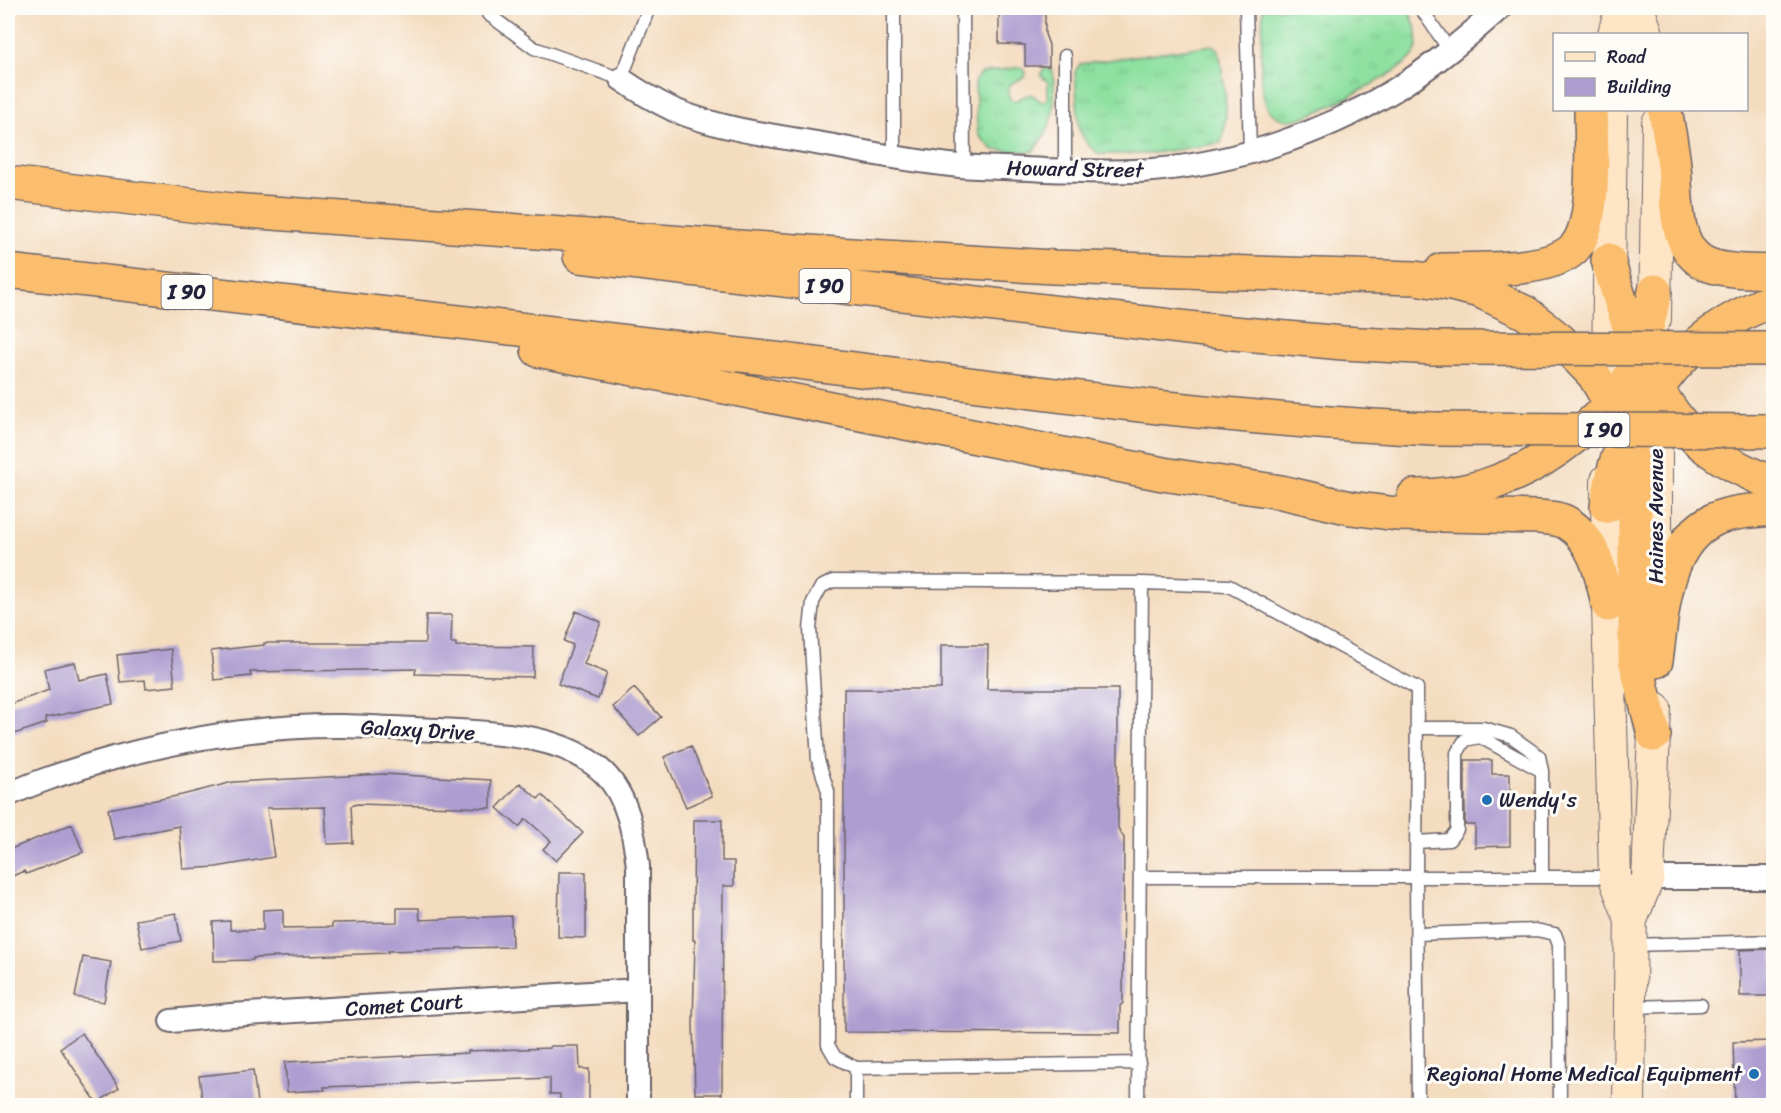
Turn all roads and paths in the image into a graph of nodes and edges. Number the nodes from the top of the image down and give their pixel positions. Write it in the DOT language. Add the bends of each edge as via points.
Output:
graph roads {
  1 [pos="488,8"];
  2 [pos="647,8"];
  3 [pos="894,8"];
  4 [pos="963,8"];
  5 [pos="1246,8"];
  6 [pos="1422,8"];
  7 [pos="1500,8"];
  8 [pos="1621,8"];
  9 [pos="1638,8"];
  10 [pos="1614,33"];
  11 [pos="1647,33"];
  12 [pos="1450,51"];
  13 [pos="1065,56"];
  14 [pos="621,79"];
  15 [pos="1591,111"];
  16 [pos="1611,111"];
  17 [pos="1658,111"];
  18 [pos="1665,111"];
  19 [pos="1250,152"];
  20 [pos="894,157"];
  21 [pos="964,166"];
  22 [pos="1065,171"];
  23 [pos="8,183"];
  24 [pos="218,209"];
  25 [pos="1608,260"];
  26 [pos="8,271"];
  27 [pos="1773,272"];
  28 [pos="1291,273"];
  29 [pos="1655,291"];
  30 [pos="1773,300"];
  31 [pos="367,312"];
  32 [pos="1773,349"];
  33 [pos="1640,350"];
  34 [pos="1656,387"];
  35 [pos="1608,403"];
  36 [pos="1773,431"];
  37 [pos="1627,442"];
  38 [pos="1773,484"];
  39 [pos="1281,492"];
  40 [pos="1607,506"];
  41 [pos="1773,509"];
  42 [pos="1142,583"];
  43 [pos="1608,605"];
  44 [pos="1656,661"];
  45 [pos="1610,690"];
  46 [pos="1417,728"];
  47 [pos="1654,735"];
  48 [pos="1542,771"];
  49 [pos="8,795"];
  50 [pos="1416,842"];
  51 [pos="1140,877"];
  52 [pos="1416,877"];
  53 [pos="1542,877"];
  54 [pos="1615,878"];
  55 [pos="1648,878"];
  56 [pos="1773,878"];
  57 [pos="1631,932"];
  58 [pos="1417,934"];
  59 [pos="1773,941"];
  60 [pos="638,990"];
  61 [pos="1701,1005"];
  62 [pos="1630,1007"];
  63 [pos="171,1021"];
  64 [pos="1139,1064"];
  65 [pos="856,1068"];
  66 [pos="638,1106"];
  67 [pos="856,1106"];
  68 [pos="1138,1106"];
  69 [pos="1418,1106"];
  70 [pos="1560,1106"];
  71 [pos="1629,1106"];
  1 -- 14 [label="lane" via="488,14 534,48"];
  2 -- 14 [label="lane"];
  3 -- 20 [label="lane"];
  4 -- 21 [label="lane"];
  5 -- 19 [label="lane"];
  6 -- 12 [label="lane"];
  7 -- 12 [label="street, Howard Street"];
  8 -- 10 [label="main road"];
  9 -- 11 [label="main road"];
  12 -- 19 [label="street, Howard Street" via="1364,107 1284,142"];
  13 -- 22 [label="lane"];
  14 -- 20 [label="street, Howard Street" via="675,110 713,122"];
  15 -- 28 [label="highway" via="1585,232 1566,255 1550,262 1507,269"];
  16 -- 25 [label="main road"];
  17 -- 29 [label="main road, Haines Avenue"];
  18 -- 27 [label="highway" via="1677,214 1681,233 1695,258 1726,269"];
  19 -- 22 [label="street, Howard Street" via="1154,170"];
  20 -- 21 [label="street, Howard Street"];
  21 -- 22 [label="street, Howard Street"];
  23 -- 24 [label="highway, I 90"];
  24 -- 28 [label="highway" via="851,255 1053,267"];
  24 -- 32 [label="highway, I 90, bridge" via="650,265 1343,343 1434,348"];
  25 -- 33 [label="highway"];
  25 -- 35 [label="main road"];
  26 -- 31 [label="highway, I 90"];
  28 -- 35 [label="highway" via="1415,278 1480,291 1526,313 1560,340 1594,375"];
  29 -- 33 [label="highway"];
  29 -- 34 [label="main road, Haines Avenue"];
  30 -- 34 [label="highway" via="1710,332"];
  31 -- 36 [label="highway, I 90, bridge" via="1286,420 1434,429"];
  31 -- 39 [label="highway" via="575,359 1163,474"];
  33 -- 34 [label="highway"];
  33 -- 35 [label="highway" via="1629,377"];
  34 -- 37 [label="highway"];
  34 -- 38 [label="highway" via="1692,434 1734,465"];
  34 -- 44 [label="main road, Haines Avenue"];
  35 -- 37 [label="highway"];
  35 -- 39 [label="highway" via="1591,424 1536,465 1471,490 1422,496"];
  35 -- 40 [label="main road"];
  37 -- 40 [label="highway" via="1617,461"];
  37 -- 47 [label="highway" via="1633,462 1635,506 1635,659"];
  39 -- 43 [label="highway" via="1397,514 1539,517 1566,522 1591,550"];
  40 -- 43 [label="main road"];
  41 -- 44 [label="highway" via="1716,518 1686,541 1670,576"];
  42 -- 46 [label="lane" via="1229,586 1417,688"];
  42 -- 51 [label="lane"];
  42 -- 65 [label="lane" via="833,581 820,587 813,603 810,629 818,760 828,791 828,1045 835,1057"];
  43 -- 45 [label="main road"];
  44 -- 47 [label="main road, Haines Avenue"];
  45 -- 54 [label="main road"];
  45 -- 55 [label="main road" via="1628,741 1630,853 1636,869"];
  46 -- 48 [label="lane" via="1483,728 1510,736 1539,756"];
  46 -- 50 [label="lane"];
  47 -- 55 [label="main road, Haines Avenue"];
  48 -- 50 [label="lane" via="1480,738 1465,740 1458,753 1457,830 1449,840"];
  48 -- 53 [label="lane"];
  49 -- 60 [label="street, Galaxy Drive" via="35,782 124,755 213,736 285,729 343,726 459,731 556,745 605,774 620,795 629,818 638,866"];
  50 -- 52 [label="lane"];
  51 -- 52 [label="lane"];
  51 -- 64 [label="lane"];
  52 -- 53 [label="lane"];
  52 -- 58 [label="lane"];
  53 -- 54 [label="lane"];
  54 -- 57 [label="main road" via="1626,880 1631,889"];
  55 -- 56 [label="street"];
  55 -- 57 [label="main road, Haines Avenue"];
  57 -- 59 [label="lane"];
  57 -- 62 [label="main road, Haines Avenue"];
  58 -- 69 [label="lane"];
  58 -- 70 [label="lane" via="1536,930 1555,934 1559,945"];
  60 -- 63 [label="street, Comet Court"];
  60 -- 66 [label="street, Galaxy Drive"];
  61 -- 62 [label="lane"];
  62 -- 71 [label="main road, Haines Avenue"];
  64 -- 65 [label="lane"];
  64 -- 68 [label="lane"];
  65 -- 67 [label="lane"];
}
